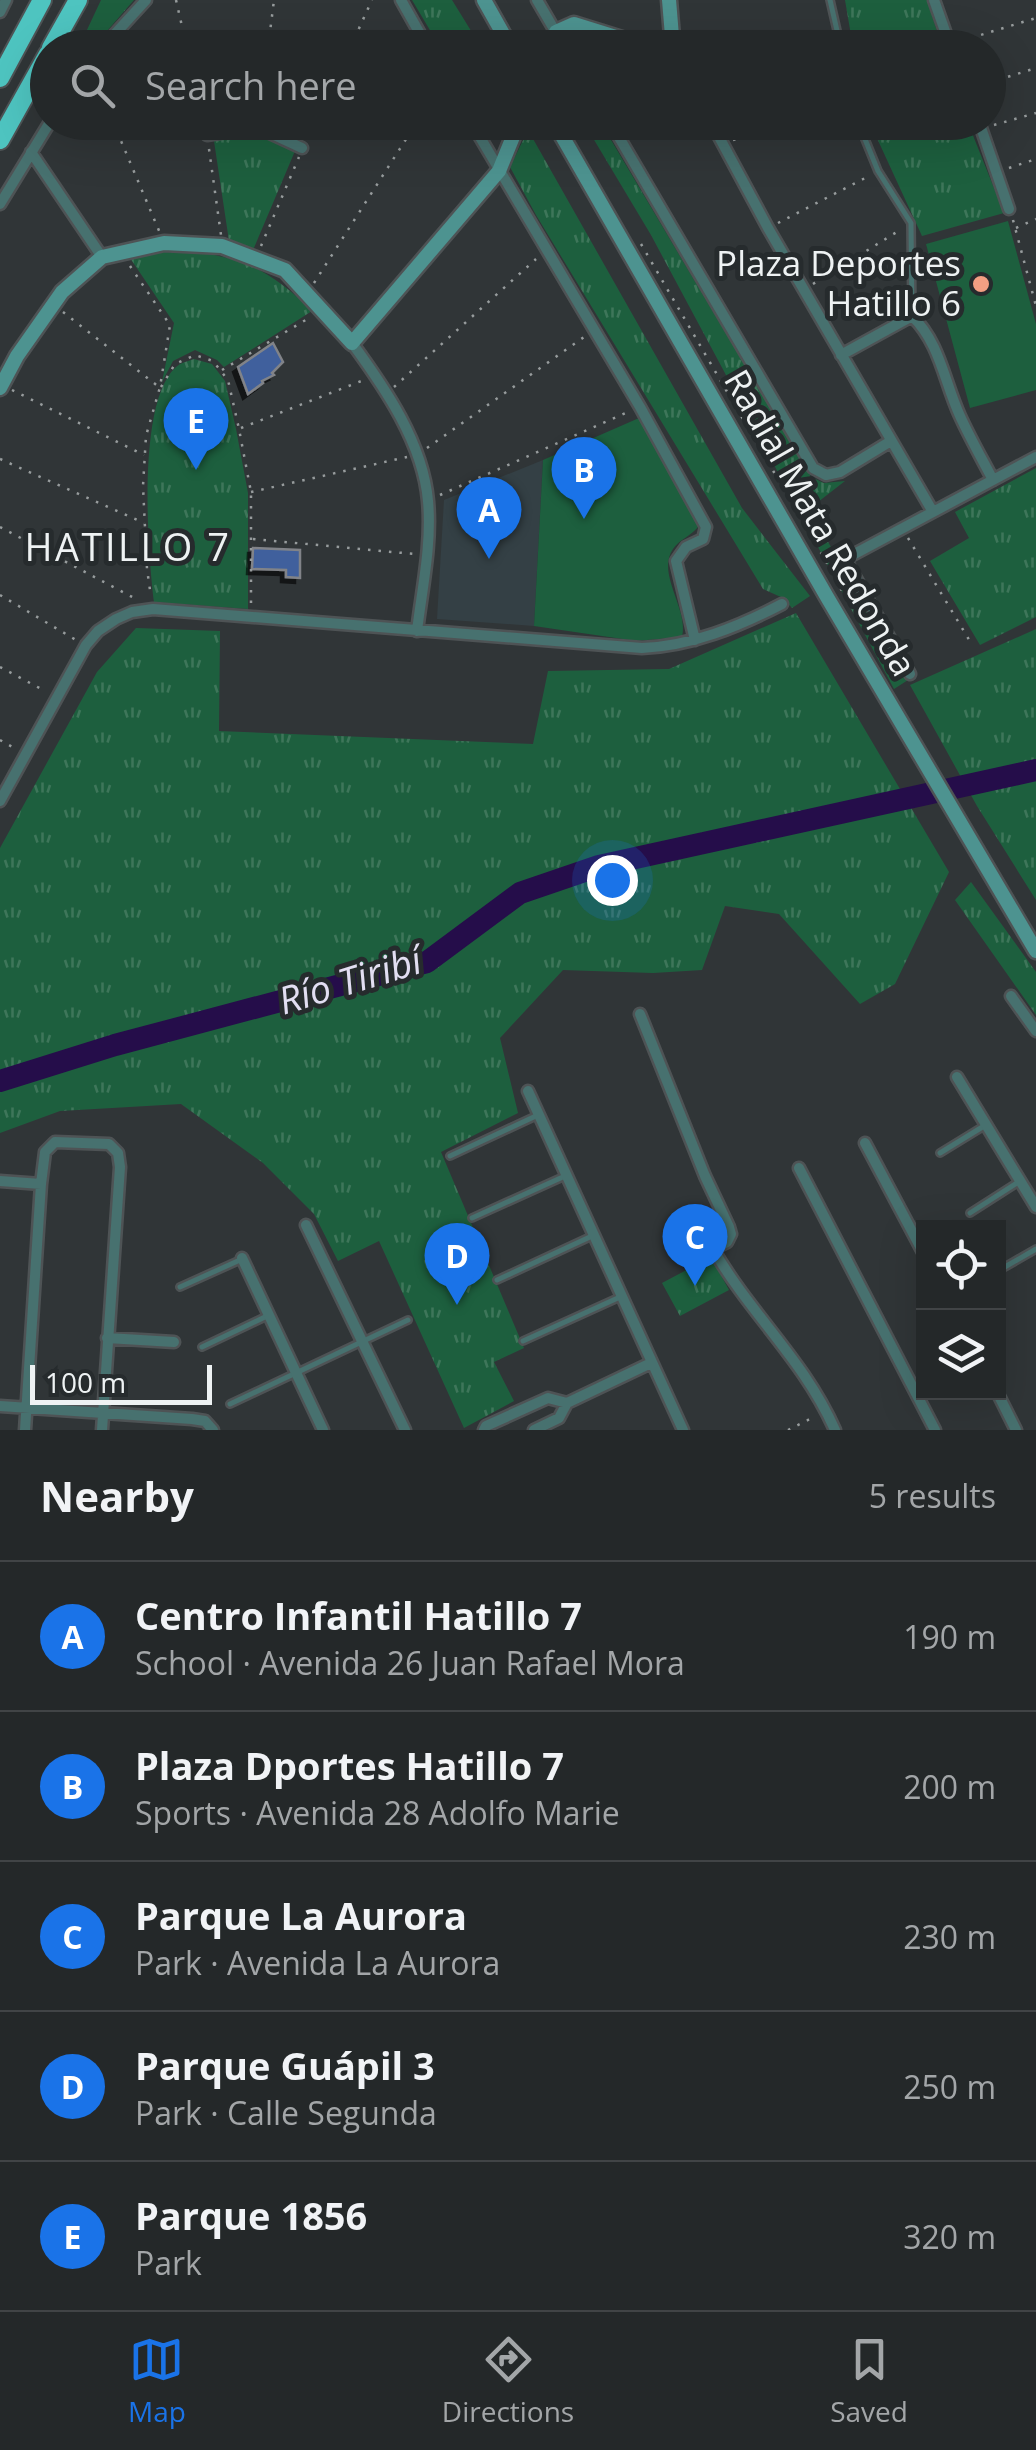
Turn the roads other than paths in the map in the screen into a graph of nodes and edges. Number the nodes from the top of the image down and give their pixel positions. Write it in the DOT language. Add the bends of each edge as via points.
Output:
graph roads {
  1 [pos="6,0"];
  2 [pos="42,0"];
  3 [pos="88,0"];
  4 [pos="146,0"];
  5 [pos="401,0"];
  6 [pos="484,0"];
  7 [pos="537,0"];
  8 [pos="669,0"];
  9 [pos="830,0"];
  10 [pos="934,0"];
  11 [pos="74,7"];
  12 [pos="0,12"];
  13 [pos="61,30"];
  14 [pos="118,30"];
  15 [pos="418,30"];
  16 [pos="501,30"];
  17 [pos="555,30"];
  18 [pos="560,30"];
  19 [pos="601,30"];
  20 [pos="669,30"];
  21 [pos="838,30"];
  22 [pos="944,30"];
  23 [pos="0,78"];
  24 [pos="30,86"];
  25 [pos="0,140"];
  26 [pos="39,140"];
  27 [pos="284,140"];
  28 [pos="481,140"];
  29 [pos="512,140"];
  30 [pos="564,140"];
  31 [pos="621,140"];
  32 [pos="720,140"];
  33 [pos="865,140"];
  34 [pos="985,140"];
  35 [pos="302,148"];
  36 [pos="31,152"];
  37 [pos="499,171"];
  38 [pos="0,204"];
  39 [pos="1009,209"];
  40 [pos="102,257"];
  41 [pos="912,316"];
  42 [pos="352,342"];
  43 [pos="841,355"];
  44 [pos="1,387"];
  45 [pos="891,442"];
  46 [pos="1036,457"];
  47 [pos="993,480"];
  48 [pos="933,512"];
  49 [pos="782,604"];
  50 [pos="416,631"];
  51 [pos="695,640"];
  52 [pos="910,674"];
  53 [pos="0,801"];
  54 [pos="1036,951"];
  55 [pos="1011,996"];
  56 [pos="640,1014"];
  57 [pos="1036,1031"];
  58 [pos="957,1077"];
  59 [pos="528,1091"];
  60 [pos="538,1114"];
  61 [pos="986,1124"];
  62 [pos="865,1143"];
  63 [pos="940,1153"];
  64 [pos="450,1156"];
  65 [pos="799,1168"];
  66 [pos="565,1176"];
  67 [pos="0,1181"];
  68 [pos="1020,1181"];
  69 [pos="41,1184"];
  70 [pos="1036,1207"];
  71 [pos="970,1213"];
  72 [pos="472,1218"];
  73 [pos="306,1226"];
  74 [pos="592,1236"];
  75 [pos="916,1239"];
  76 [pos="1036,1249"];
  77 [pos="242,1258"];
  78 [pos="1006,1266"];
  79 [pos="497,1280"];
  80 [pos="180,1287"];
  81 [pos="620,1297"];
  82 [pos="269,1314"];
  83 [pos="408,1320"];
  84 [pos="107,1338"];
  85 [pos="523,1341"];
  86 [pos="174,1342"];
  87 [pos="364,1342"];
  88 [pos="202,1347"];
  89 [pos="652,1364"];
  90 [pos="298,1374"];
  91 [pos="1001,1400"];
  92 [pos="568,1403"];
  93 [pos="230,1404"];
  94 [pos="0,1406"];
  95 [pos="26,1407"];
  96 [pos="102,1413"];
  97 [pos="213,1428"];
  98 [pos="25,1430"];
  99 [pos="102,1430"];
  100 [pos="324,1430"];
  101 [pos="404,1430"];
  102 [pos="484,1430"];
  103 [pos="534,1430"];
  104 [pos="682,1430"];
  105 [pos="835,1430"];
  106 [pos="935,1430"];
  107 [pos="1016,1430"];
  1 -- 12 [label="street"];
  2 -- 23 [label="highway"];
  3 -- 11 [label="highway"];
  4 -- 14 [label="street"];
  5 -- 15 [label="street"];
  6 -- 16 [label="main road"];
  7 -- 17 [label="street"];
  8 -- 20 [label="main road"];
  9 -- 21 [label="lane"];
  10 -- 22 [label="street"];
  11 -- 13 [label="highway"];
  18 -- 19 [label="main road" via="574,24"];
  24 -- 25 [label="highway"];
  26 -- 36 [label="street"];
  27 -- 35 [label="street"];
  28 -- 37 [label="street"];
  29 -- 37 [label="main road"];
  30 -- 54 [label="main road, Radial Mata Redonda"];
  31 -- 45 [label="street" via="813,468 826,476 840,472"];
  32 -- 43 [label="street"];
  33 -- 41 [label="lane" via="911,223"];
  34 -- 39 [label="street"];
  36 -- 38 [label="street"];
  36 -- 40 [label="street"];
  37 -- 42 [label="main road"];
  37 -- 51 [label="street" via="706,526 702,539 676,561"];
  40 -- 42 [label="main road" via="164,243 222,246 256,257 285,270"];
  40 -- 44 [label="main road" via="62,292"];
  41 -- 43 [label="street"];
  41 -- 47 [label="street" via="936,349 960,417"];
  42 -- 50 [label="street" via="417,455 428,500"];
  43 -- 45 [label="street"];
  45 -- 48 [label="street"];
  46 -- 47 [label="street"];
  47 -- 48 [label="street"];
  48 -- 52 [label="street" via="845,559"];
  49 -- 51 [label="street"];
  50 -- 51 [label="street" via="642,648"];
  50 -- 53 [label="street" via="250,614 132,612 86,646"];
  55 -- 57 [label="street"];
  56 -- 105 [label="street" via="729,1227 726,1242 713,1249 748,1306 790,1352"];
  58 -- 61 [label="street"];
  59 -- 60 [label="street"];
  60 -- 64 [label="lane"];
  60 -- 66 [label="street"];
  61 -- 63 [label="lane"];
  61 -- 68 [label="street"];
  62 -- 75 [label="street"];
  65 -- 106 [label="street"];
  66 -- 72 [label="lane"];
  66 -- 74 [label="street"];
  67 -- 69 [label="street"];
  68 -- 70 [label="street"];
  68 -- 71 [label="lane"];
  69 -- 84 [label="street" via="45,1152 55,1142 109,1144 118,1153"];
  69 -- 95 [label="street"];
  73 -- 87 [label="street"];
  74 -- 79 [label="lane"];
  74 -- 81 [label="street"];
  76 -- 78 [label="lane"];
  77 -- 80 [label="lane"];
  77 -- 82 [label="street"];
  81 -- 85 [label="lane"];
  81 -- 89 [label="street"];
  82 -- 88 [label="lane"];
  82 -- 90 [label="street"];
  83 -- 87 [label="lane"];
  84 -- 86 [label="street"];
  84 -- 96 [label="street"];
  87 -- 90 [label="lane"];
  87 -- 101 [label="street"];
  89 -- 92 [label="street"];
  89 -- 104 [label="street"];
  90 -- 93 [label="lane"];
  90 -- 100 [label="street"];
  91 -- 107 [label="street"];
  92 -- 102 [label="street" via="548,1398"];
  92 -- 103 [label="street" via="559,1418"];
  94 -- 95 [label="street"];
  95 -- 96 [label="street"];
  95 -- 98 [label="street"];
  96 -- 97 [label="street" via="192,1418"];
  96 -- 99 [label="street"];
}
